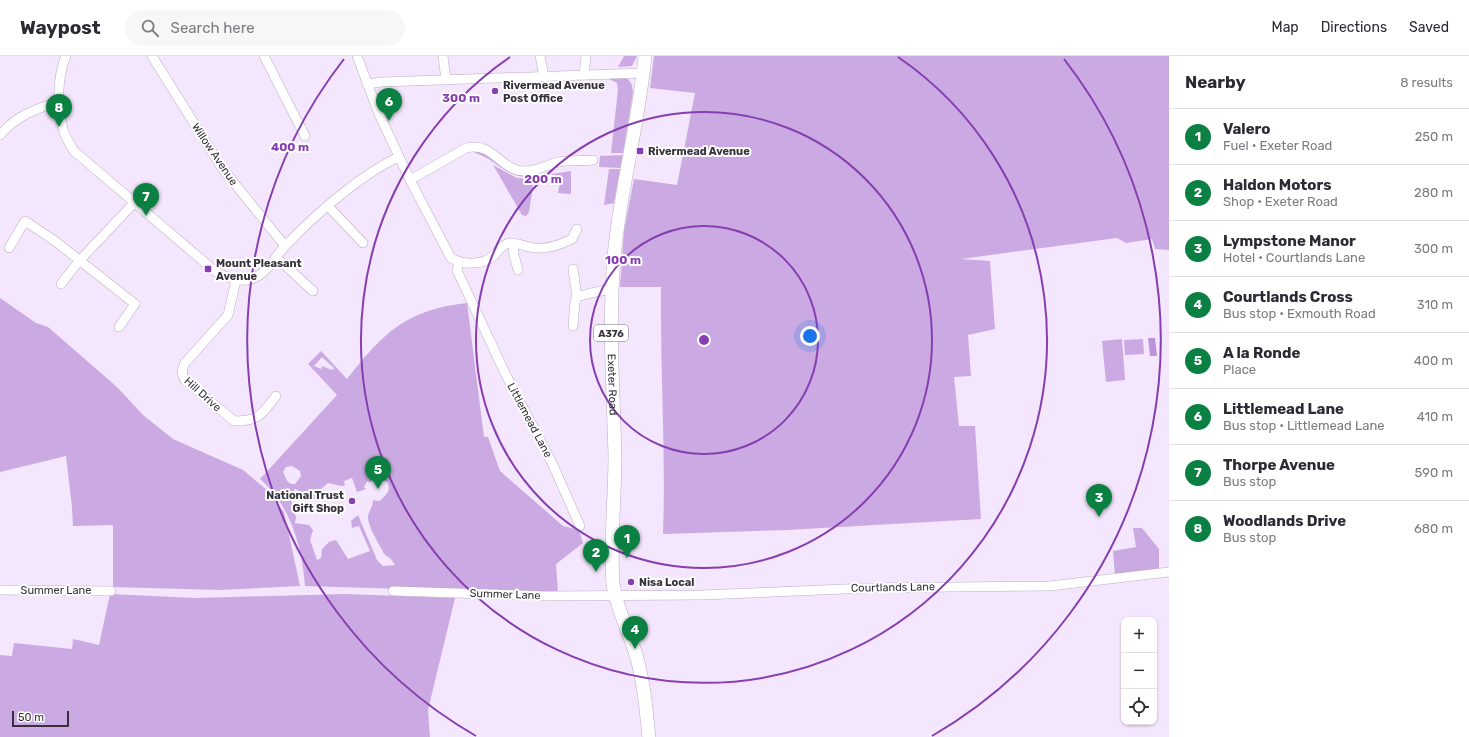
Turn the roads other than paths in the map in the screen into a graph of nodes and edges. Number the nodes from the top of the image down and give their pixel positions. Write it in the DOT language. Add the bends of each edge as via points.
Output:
graph roads {
  1 [pos="66,56"];
  2 [pos="152,56"];
  3 [pos="264,56"];
  4 [pos="357,56"];
  5 [pos="443,56"];
  6 [pos="540,56"];
  7 [pos="586,56"];
  8 [pos="645,56"];
  9 [pos="643,73"];
  10 [pos="584,75"];
  11 [pos="544,77"];
  12 [pos="446,80"];
  13 [pos="367,84"];
  14 [pos="58,102"];
  15 [pos="0,135"];
  16 [pos="305,136"];
  17 [pos="399,157"];
  18 [pos="593,160"];
  19 [pos="410,180"];
  20 [pos="135,202"];
  21 [pos="328,206"];
  22 [pos="577,229"];
  23 [pos="364,243"];
  24 [pos="513,243"];
  25 [pos="285,246"];
  26 [pos="9,248"];
  27 [pos="277,258"];
  28 [pos="79,261"];
  29 [pos="459,262"];
  30 [pos="573,269"];
  31 [pos="518,270"];
  32 [pos="236,280"];
  33 [pos="61,284"];
  34 [pos="612,289"];
  35 [pos="313,291"];
  36 [pos="577,297"];
  37 [pos="573,326"];
  38 [pos="119,327"];
  39 [pos="276,396"];
  40 [pos="580,526"];
  41 [pos="1169,572"];
  42 [pos="0,590"];
  43 [pos="111,591"];
  44 [pos="393,591"];
  45 [pos="616,596"];
  46 [pos="649,737"];
  1 -- 14 [label="street" via="62,65"];
  2 -- 25 [label="street, Willow Avenue" via="222,168"];
  3 -- 16 [label="street"];
  4 -- 13 [label="street"];
  5 -- 12 [label="street"];
  6 -- 11 [label="street"];
  7 -- 10 [label="street"];
  8 -- 9 [label="highway, Exeter Road / A376"];
  9 -- 10 [label="street"];
  9 -- 34 [label="highway, Exeter Road / A376" via="618,226"];
  10 -- 11 [label="street"];
  11 -- 12 [label="street"];
  12 -- 13 [label="street"];
  13 -- 17 [label="street"];
  14 -- 15 [label="street" via="35,109 10,123"];
  14 -- 20 [label="street" via="63,130 74,151"];
  17 -- 19 [label="street"];
  17 -- 21 [label="street" via="371,173"];
  18 -- 19 [label="street" via="560,162 525,171 516,170 482,146 474,146"];
  19 -- 29 [label="street" via="447,252 451,258"];
  20 -- 28 [label="street"];
  20 -- 32 [label="street" via="216,272"];
  21 -- 23 [label="street"];
  21 -- 25 [label="street"];
  22 -- 24 [label="street" via="572,239 549,247 536,248"];
  24 -- 29 [label="street" via="506,244 489,258 471,263"];
  24 -- 31 [label="street"];
  25 -- 27 [label="street"];
  26 -- 28 [label="street" via="25,220"];
  27 -- 32 [label="street" via="256,277"];
  27 -- 35 [label="street"];
  28 -- 33 [label="street"];
  28 -- 38 [label="street" via="135,304"];
  29 -- 40 [label="street, Littlemead Lane" via="457,270 461,279 553,465"];
  30 -- 36 [label="street"];
  32 -- 39 [label="street, Hill Drive" via="228,315 185,363 182,375 234,421 251,421 263,412"];
  34 -- 36 [label="street"];
  34 -- 45 [label="highway, Exeter Road / A376" via="615,484 613,568"];
  36 -- 37 [label="street"];
  41 -- 45 [label="street, Courtlands Lane" via="1050,586 868,588"];
  42 -- 43 [label="street, Summer Lane"];
  44 -- 45 [label="street, Summer Lane"];
  45 -- 46 [label="highway, A376" via="636,655"];
}
